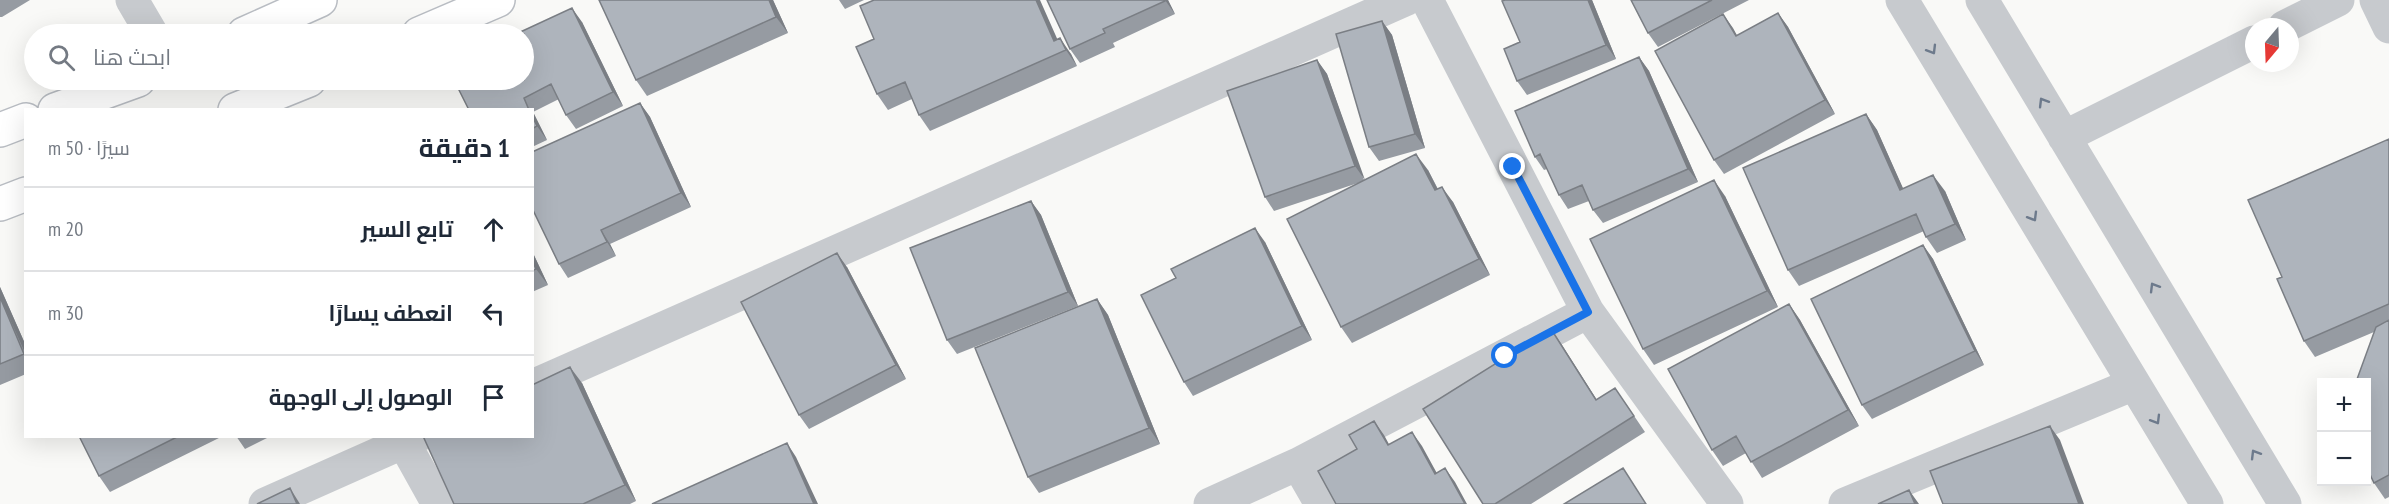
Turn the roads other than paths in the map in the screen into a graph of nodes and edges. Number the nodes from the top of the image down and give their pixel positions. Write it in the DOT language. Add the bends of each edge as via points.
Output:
graph roads {
  1 [pos="132,0"];
  2 [pos="320,0"];
  3 [pos="498,0"];
  4 [pos="1405,0"];
  5 [pos="1427,0"];
  6 [pos="1902,0"];
  7 [pos="1982,0"];
  8 [pos="2338,0"];
  9 [pos="2376,0"];
  10 [pos="2299,20"];
  11 [pos="146,24"];
  12 [pos="266,24"];
  13 [pos="442,24"];
  14 [pos="2389,27"];
  15 [pos="2245,46"];
  16 [pos="110,90"];
  17 [pos="284,90"];
  18 [pos="61,108"];
  19 [pos="240,108"];
  20 [pos="24,121"];
  21 [pos="0,130"];
  22 [pos="2064,137"];
  23 [pos="24,195"];
  24 [pos="0,204"];
  25 [pos="1588,312"];
  26 [pos="2134,384"];
  27 [pos="534,385"];
  28 [pos="411,440"];
  29 [pos="1298,464"];
  30 [pos="265,504"];
  31 [pos="438,504"];
  32 [pos="1210,504"];
  33 [pos="1321,504"];
  34 [pos="1727,504"];
  35 [pos="1845,504"];
  36 [pos="2207,504"];
  37 [pos="2285,504"];
  1 -- 11 [label="street"];
  2 -- 12 [label="main road"];
  3 -- 13 [label="main road"];
  4 -- 27 [label="street"];
  5 -- 25 [label="street"];
  6 -- 26 [label="street, one-way"];
  22 -- 7 [label="street, one-way"];
  8 -- 10 [label="street"];
  9 -- 14 [label="street"];
  15 -- 22 [label="street"];
  16 -- 18 [label="main road"];
  17 -- 19 [label="main road"];
  20 -- 21 [label="main road"];
  37 -- 22 [label="street, one-way"];
  23 -- 24 [label="main road"];
  25 -- 29 [label="street"];
  25 -- 34 [label="street"];
  26 -- 35 [label="street"];
  26 -- 36 [label="street, one-way"];
  28 -- 30 [label="street"];
  28 -- 31 [label="street"];
  29 -- 32 [label="street"];
  29 -- 33 [label="street"];
}
